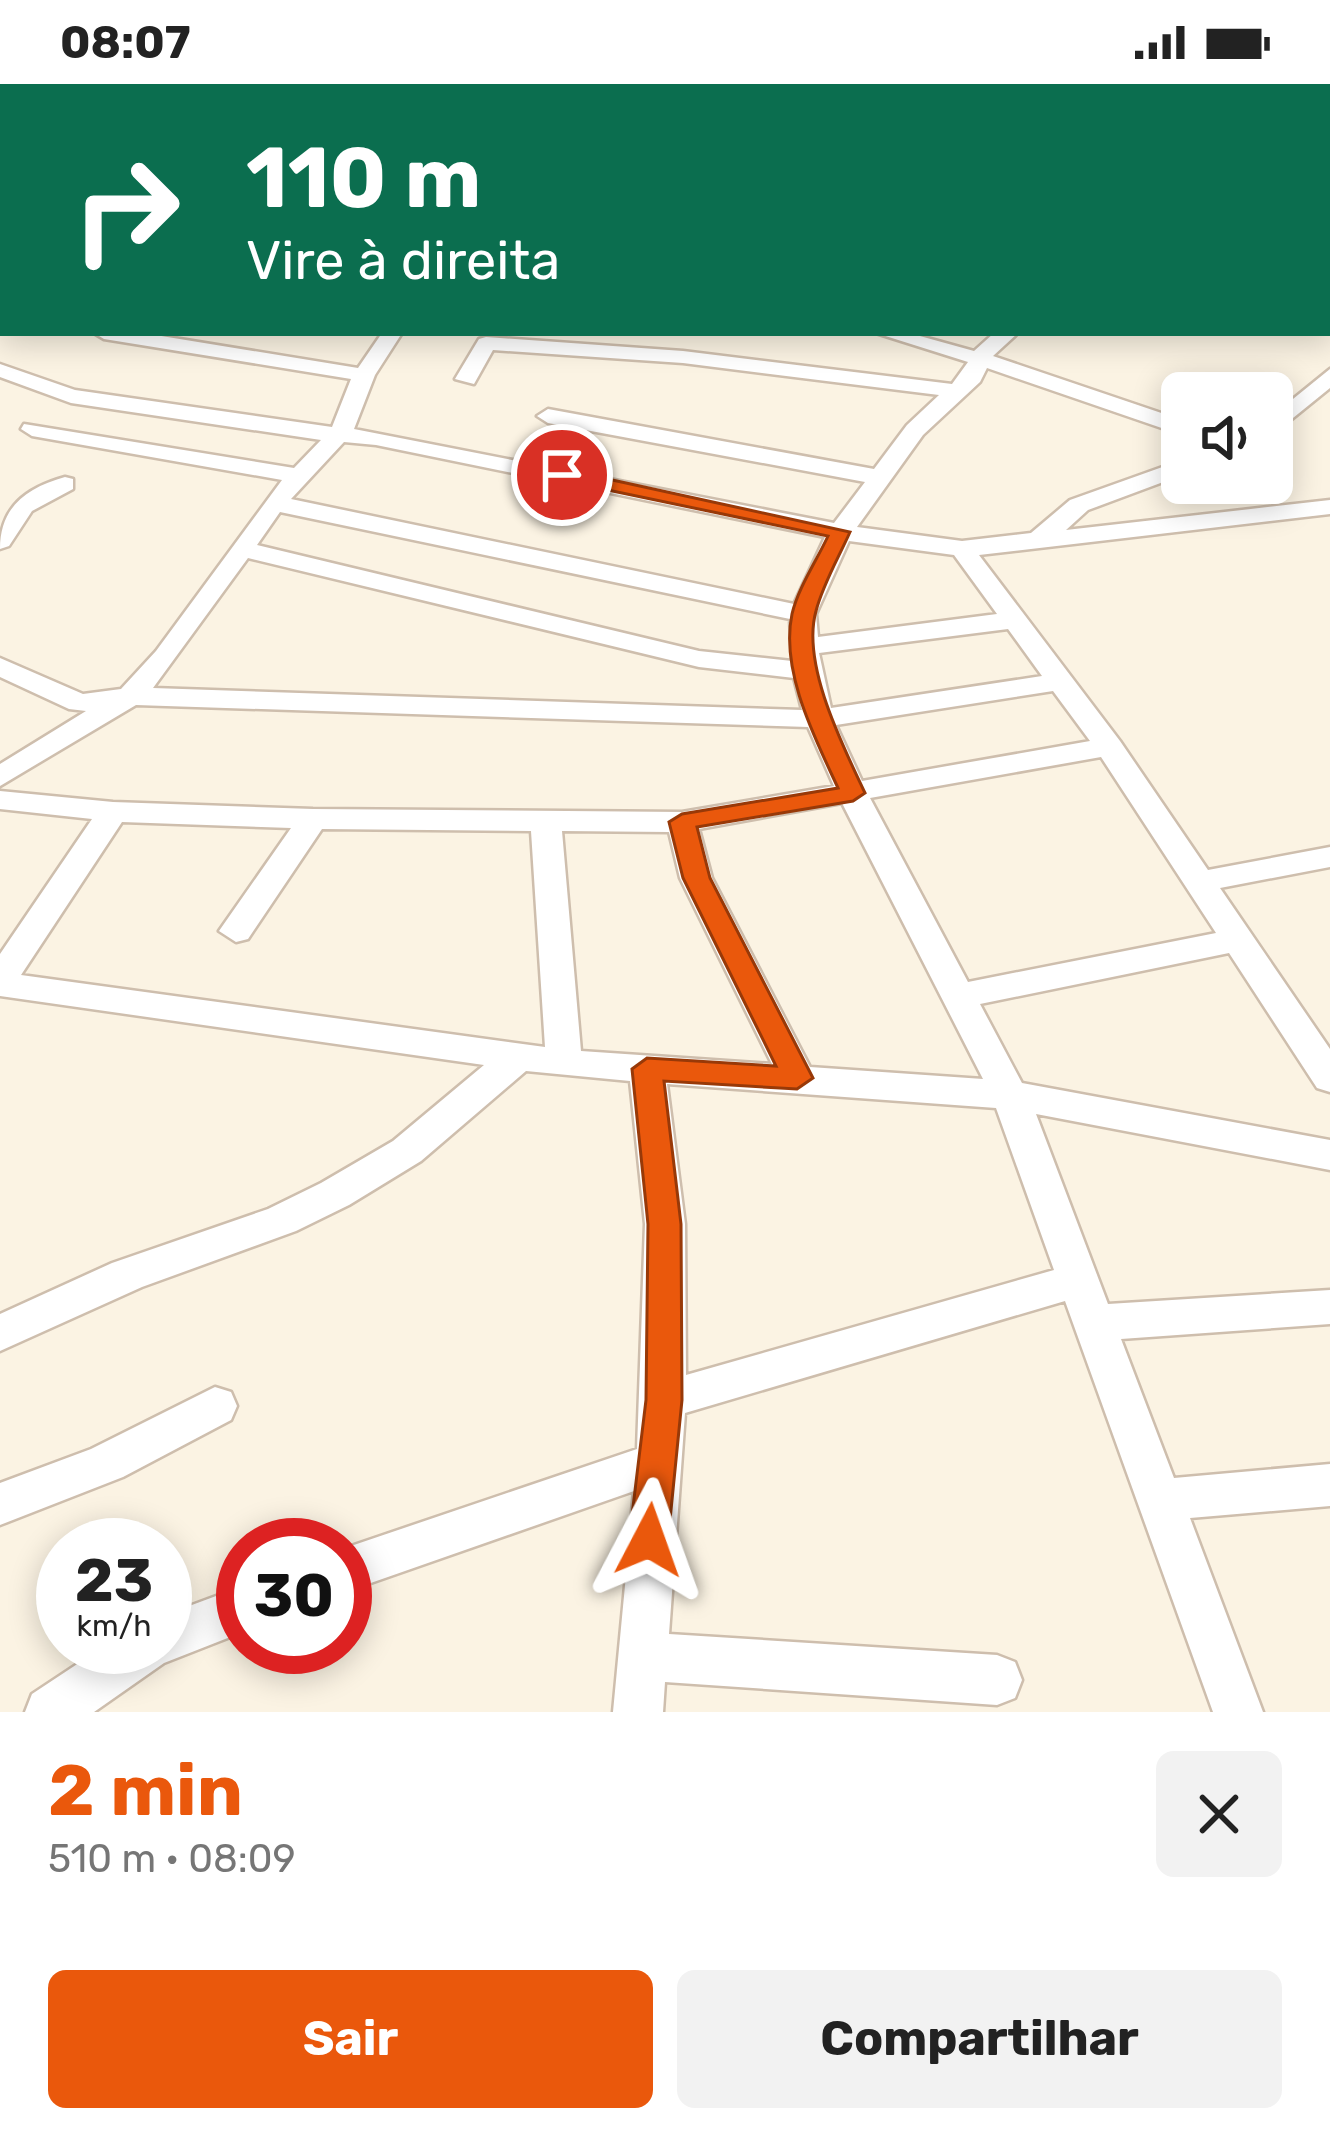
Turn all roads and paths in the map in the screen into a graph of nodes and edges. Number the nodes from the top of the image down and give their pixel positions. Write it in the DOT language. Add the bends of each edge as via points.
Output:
graph roads {
  1 [pos="123,336"];
  2 [pos="390,336"];
  3 [pos="897,336"];
  4 [pos="1004,336"];
  5 [pos="488,338"];
  6 [pos="978,358"];
  7 [pos="0,370"];
  8 [pos="364,375"];
  9 [pos="1330,376"];
  10 [pos="466,379"];
  11 [pos="958,392"];
  12 [pos="1293,409"];
  13 [pos="548,416"];
  14 [pos="1161,421"];
  15 [pos="32,429"];
  16 [pos="340,432"];
  17 [pos="1161,475"];
  18 [pos="299,476"];
  19 [pos="884,478"];
  20 [pos="65,484"];
  21 [pos="274,503"];
  22 [pos="1330,507"];
  23 [pos="840,532"];
  24 [pos="1039,540"];
  25 [pos="0,541"];
  26 [pos="243,549"];
  27 [pos="962,549"];
  28 [pos="803,614"];
  29 [pos="1015,620"];
  30 [pos="804,659"];
  31 [pos="0,666"];
  32 [pos="1056,682"];
  33 [pos="130,696"];
  34 [pos="819,719"];
  35 [pos="1109,747"];
  36 [pos="0,776"];
  37 [pos="853,793"];
  38 [pos="0,800"];
  39 [pos="113,812"];
  40 [pos="313,819"];
  41 [pos="682,822"];
  42 [pos="546,824"];
  43 [pos="1330,857"];
  44 [pos="1199,882"];
  45 [pos="236,931"];
  46 [pos="1239,940"];
  47 [pos="0,982"];
  48 [pos="959,998"];
  49 [pos="518,1057"];
  50 [pos="564,1064"];
  51 [pos="647,1069"];
  52 [pos="797,1078"];
  53 [pos="1330,1078"];
  54 [pos="1010,1095"];
  55 [pos="1330,1154"];
  56 [pos="1077,1281"];
  57 [pos="1330,1307"];
  58 [pos="1093,1323"];
  59 [pos="0,1333"];
  60 [pos="664,1400"];
  61 [pos="215,1406"];
  62 [pos="655,1463"];
  63 [pos="1330,1485"];
  64 [pos="1158,1500"];
  65 [pos="0,1504"];
  66 [pos="372,1561"];
  67 [pos="640,1656"];
  68 [pos="106,1674"];
  69 [pos="997,1680"];
  70 [pos="50,1712"];
  71 [pos="638,1712"];
  72 [pos="1238,1712"];
  1 -- 8 [label="street"];
  2 -- 8 [label="street"];
  3 -- 6 [label="street"];
  4 -- 6 [label="street"];
  5 -- 10 [label="street"];
  5 -- 11 [label="street"];
  6 -- 11 [label="street"];
  6 -- 14 [label="street"];
  7 -- 16 [label="street" via="71,396"];
  8 -- 16 [label="street"];
  9 -- 12 [label="street"];
  11 -- 19 [label="street" via="915,430"];
  13 -- 19 [label="street"];
  15 -- 18 [label="street"];
  16 -- 18 [label="street"];
  16 -- 23 [label="street"];
  17 -- 24 [label="street" via="1079,505"];
  18 -- 21 [label="street"];
  19 -- 23 [label="street"];
  20 -- 25 [label="street" via="23,506"];
  21 -- 26 [label="street"];
  21 -- 28 [label="street"];
  22 -- 24 [label="street"];
  23 -- 27 [label="street"];
  23 -- 28 [label="street"];
  24 -- 27 [label="street"];
  26 -- 30 [label="street" via="699,659"];
  26 -- 33 [label="street"];
  27 -- 29 [label="street"];
  28 -- 30 [label="street"];
  29 -- 30 [label="street"];
  29 -- 32 [label="street"];
  30 -- 34 [label="street"];
  31 -- 33 [label="street" via="79,703"];
  32 -- 34 [label="street"];
  32 -- 35 [label="street"];
  33 -- 34 [label="street"];
  33 -- 36 [label="street"];
  34 -- 37 [label="street"];
  35 -- 37 [label="street"];
  35 -- 44 [label="street"];
  37 -- 41 [label="street"];
  37 -- 48 [label="street"];
  38 -- 39 [label="street"];
  39 -- 40 [label="street"];
  39 -- 47 [label="street"];
  40 -- 42 [label="street"];
  40 -- 45 [label="street"];
  41 -- 42 [label="street"];
  41 -- 52 [label="street" via="697,878"];
  42 -- 50 [label="street"];
  43 -- 44 [label="street"];
  44 -- 46 [label="street"];
  46 -- 48 [label="street"];
  46 -- 53 [label="street"];
  47 -- 49 [label="street"];
  48 -- 54 [label="street"];
  49 -- 50 [label="street"];
  49 -- 59 [label="street" via="406,1150 334,1194"];
  50 -- 51 [label="street"];
  51 -- 52 [label="street"];
  51 -- 60 [label="street" via="665,1224"];
  52 -- 54 [label="street"];
  54 -- 55 [label="street"];
  54 -- 56 [label="street"];
  56 -- 58 [label="street"];
  56 -- 60 [label="street"];
  57 -- 58 [label="street"];
  58 -- 64 [label="street"];
  60 -- 62 [label="street"];
  61 -- 65 [label="street" via="106,1463"];
  62 -- 66 [label="street"];
  62 -- 67 [label="street"];
  63 -- 64 [label="street"];
  64 -- 72 [label="street"];
  67 -- 69 [label="street"];
  67 -- 71 [label="street"];
  68 -- 70 [label="street"];
}
